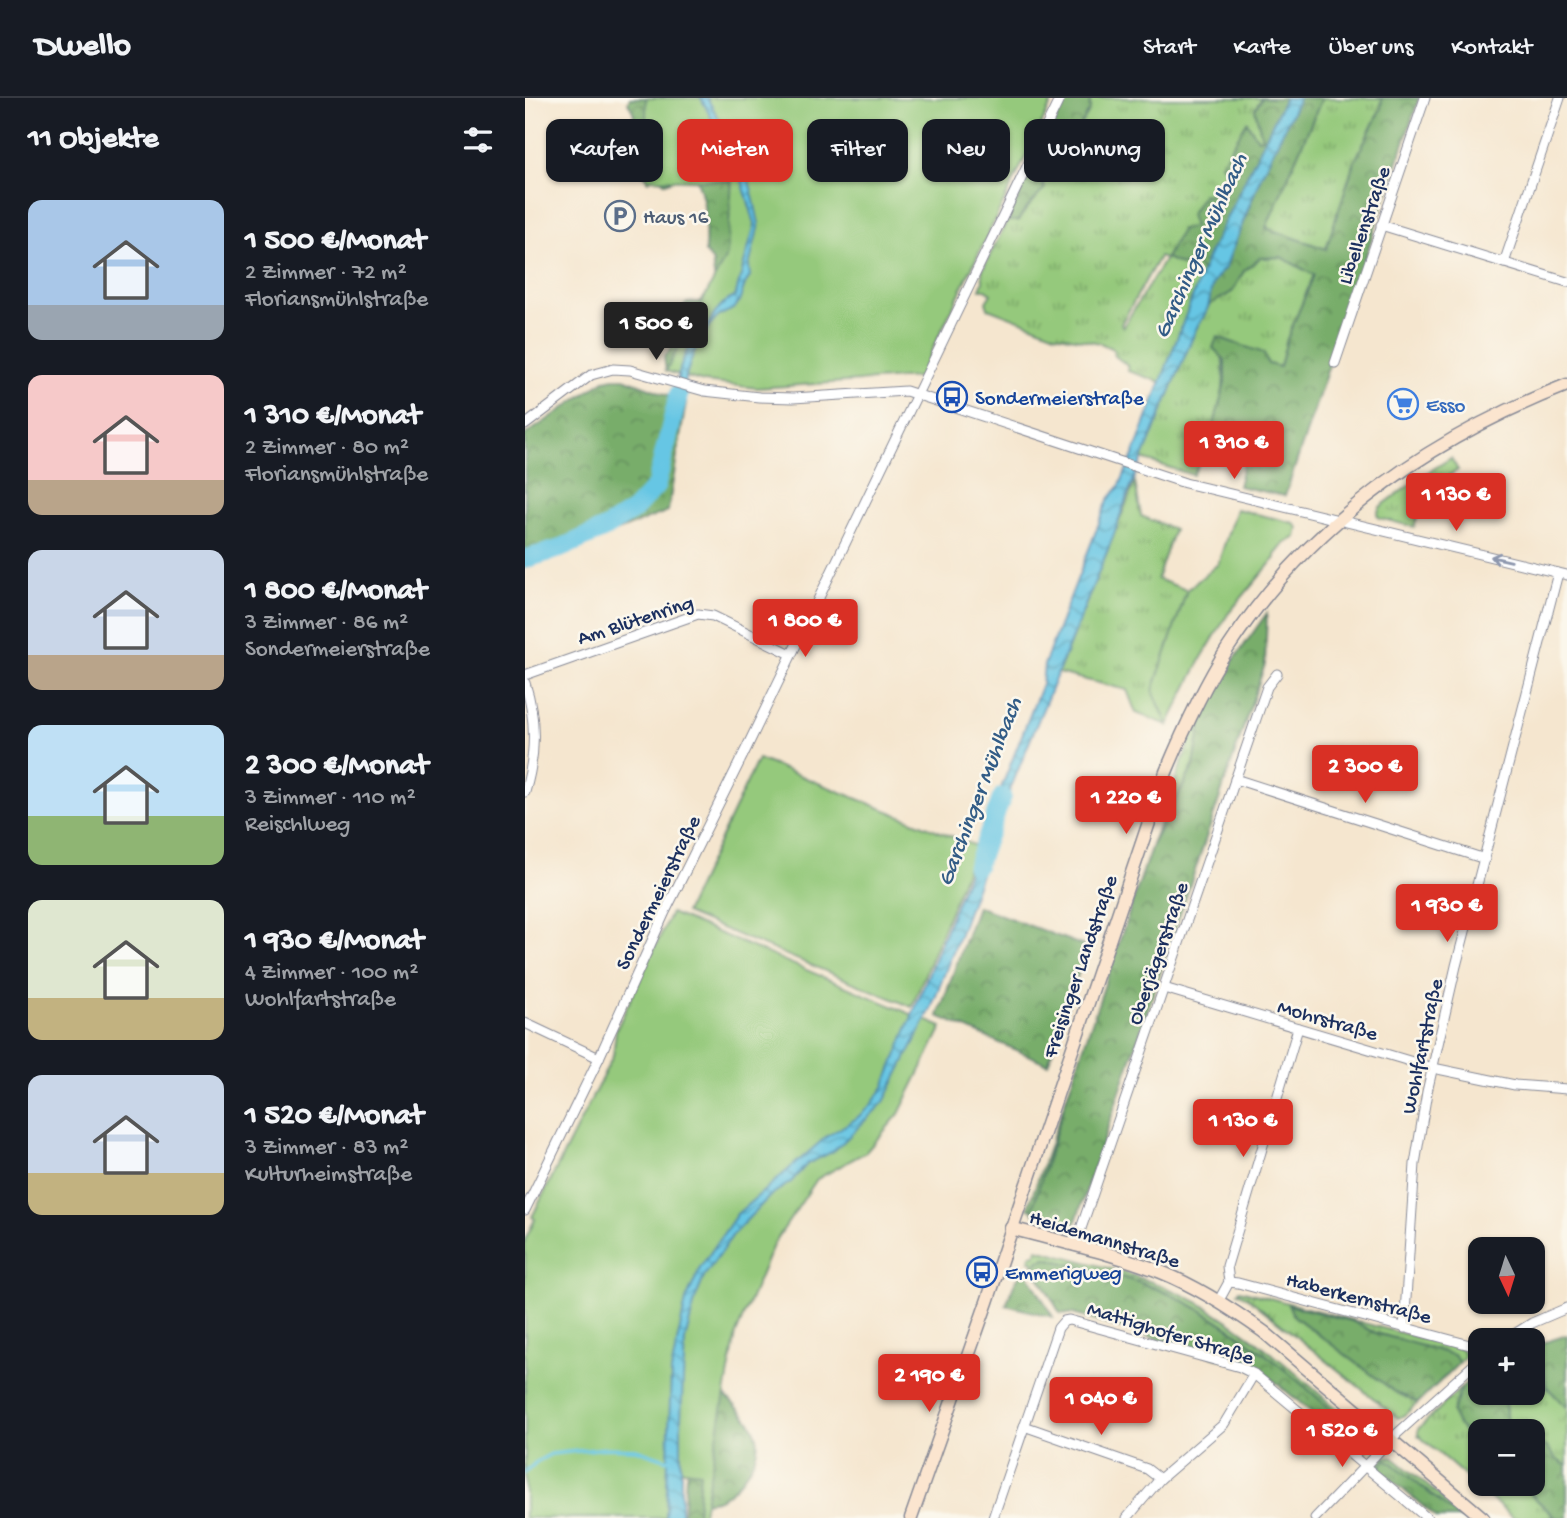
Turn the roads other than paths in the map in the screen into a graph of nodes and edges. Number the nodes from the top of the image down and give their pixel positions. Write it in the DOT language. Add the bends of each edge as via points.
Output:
graph roads {
  1 [pos="1060,98"];
  2 [pos="1425,98"];
  3 [pos="1560,98"];
  4 [pos="1381,225"];
  5 [pos="1504,263"];
  6 [pos="1567,282"];
  7 [pos="1335,363"];
  8 [pos="1567,385"];
  9 [pos="919,394"];
  10 [pos="525,425"];
  11 [pos="1337,521"];
  12 [pos="1563,574"];
  13 [pos="791,654"];
  14 [pos="1276,674"];
  15 [pos="525,675"];
  16 [pos="525,683"];
  17 [pos="1235,779"];
  18 [pos="525,792"];
  19 [pos="1485,859"];
  20 [pos="1164,988"];
  21 [pos="525,1023"];
  22 [pos="1298,1028"];
  23 [pos="599,1058"];
  24 [pos="1433,1068"];
  25 [pos="1567,1090"];
  26 [pos="525,1210"];
  27 [pos="1011,1228"];
  28 [pos="1075,1246"];
  29 [pos="1229,1282"];
  30 [pos="1218,1301"];
  31 [pos="1567,1308"];
  32 [pos="1404,1328"];
  33 [pos="1524,1328"];
  34 [pos="1468,1345"];
  35 [pos="1468,1370"];
  36 [pos="1254,1374"];
  37 [pos="1024,1426"];
  38 [pos="1391,1440"];
  39 [pos="1365,1466"];
  40 [pos="1160,1479"];
  41 [pos="911,1518"];
  42 [pos="993,1518"];
  43 [pos="1127,1518"];
  44 [pos="1315,1518"];
  45 [pos="1427,1518"];
  46 [pos="1483,1518"];
  1 -- 9 [label="street, Sondermeierstraße"];
  2 -- 4 [label="street, Libellenstraße"];
  3 -- 5 [label="street"];
  4 -- 5 [label="street"];
  4 -- 7 [label="street, Libellenstraße"];
  5 -- 6 [label="street"];
  8 -- 11 [label="main road, Freisinger Landstraße" via="1451,439 1397,473"];
  9 -- 10 [label="street" via="759,397 689,388 613,369 599,372"];
  9 -- 11 [label="street" via="1141,470"];
  9 -- 13 [label="street, Sondermeierstraße"];
  12 -- 11 [label="street, one-way"];
  11 -- 27 [label="main road, Freisinger Landstraße" via="1260,603 1228,648 1185,726"];
  12 -- 19 [label="street, Wohlfartstraße"];
  13 -- 15 [label="street, Am Blütenring" via="713,616 698,614"];
  13 -- 23 [label="street, Sondermeierstraße"];
  14 -- 17 [label="street, Oberjägerstraße"];
  16 -- 18 [label="street" via="534,735"];
  17 -- 19 [label="street"];
  17 -- 20 [label="street, Oberjägerstraße"];
  19 -- 24 [label="street, Wohlfartstraße"];
  20 -- 22 [label="street, Mohrstraße"];
  20 -- 28 [label="street, Oberjägerstraße"];
  21 -- 23 [label="street"];
  22 -- 24 [label="street, Mohrstraße"];
  22 -- 29 [label="street" via="1227,1266"];
  23 -- 26 [label="street, Sondermeierstraße"];
  24 -- 25 [label="street, Mohrstraße"];
  24 -- 32 [label="street, Wohlfartstraße" via="1415,1164"];
  27 -- 28 [label="main road, Heidemannstraße"];
  27 -- 41 [label="main road, Freisinger Landstraße"];
  28 -- 30 [label="main road, Heidemannstraße" via="1163,1273"];
  29 -- 30 [label="street"];
  29 -- 32 [label="street, Haberkernstraße"];
  30 -- 38 [label="main road, Heidemannstraße" via="1264,1332"];
  31 -- 33 [label="street"];
  32 -- 34 [label="street, Haberkernstraße"];
  35 -- 38 [label="street"];
  36 -- 37 [label="street, Mattighofer Straße" via="1064,1321"];
  36 -- 39 [label="street, Mattighofer Straße"];
  36 -- 40 [label="street" via="1224,1424"];
  37 -- 40 [label="street" via="1147,1469"];
  37 -- 42 [label="street"];
  38 -- 39 [label="street"];
  38 -- 46 [label="main road, Heidemannstraße"];
  39 -- 44 [label="street"];
  39 -- 45 [label="street, Mattighofer Straße"];
  40 -- 43 [label="street"];
}
